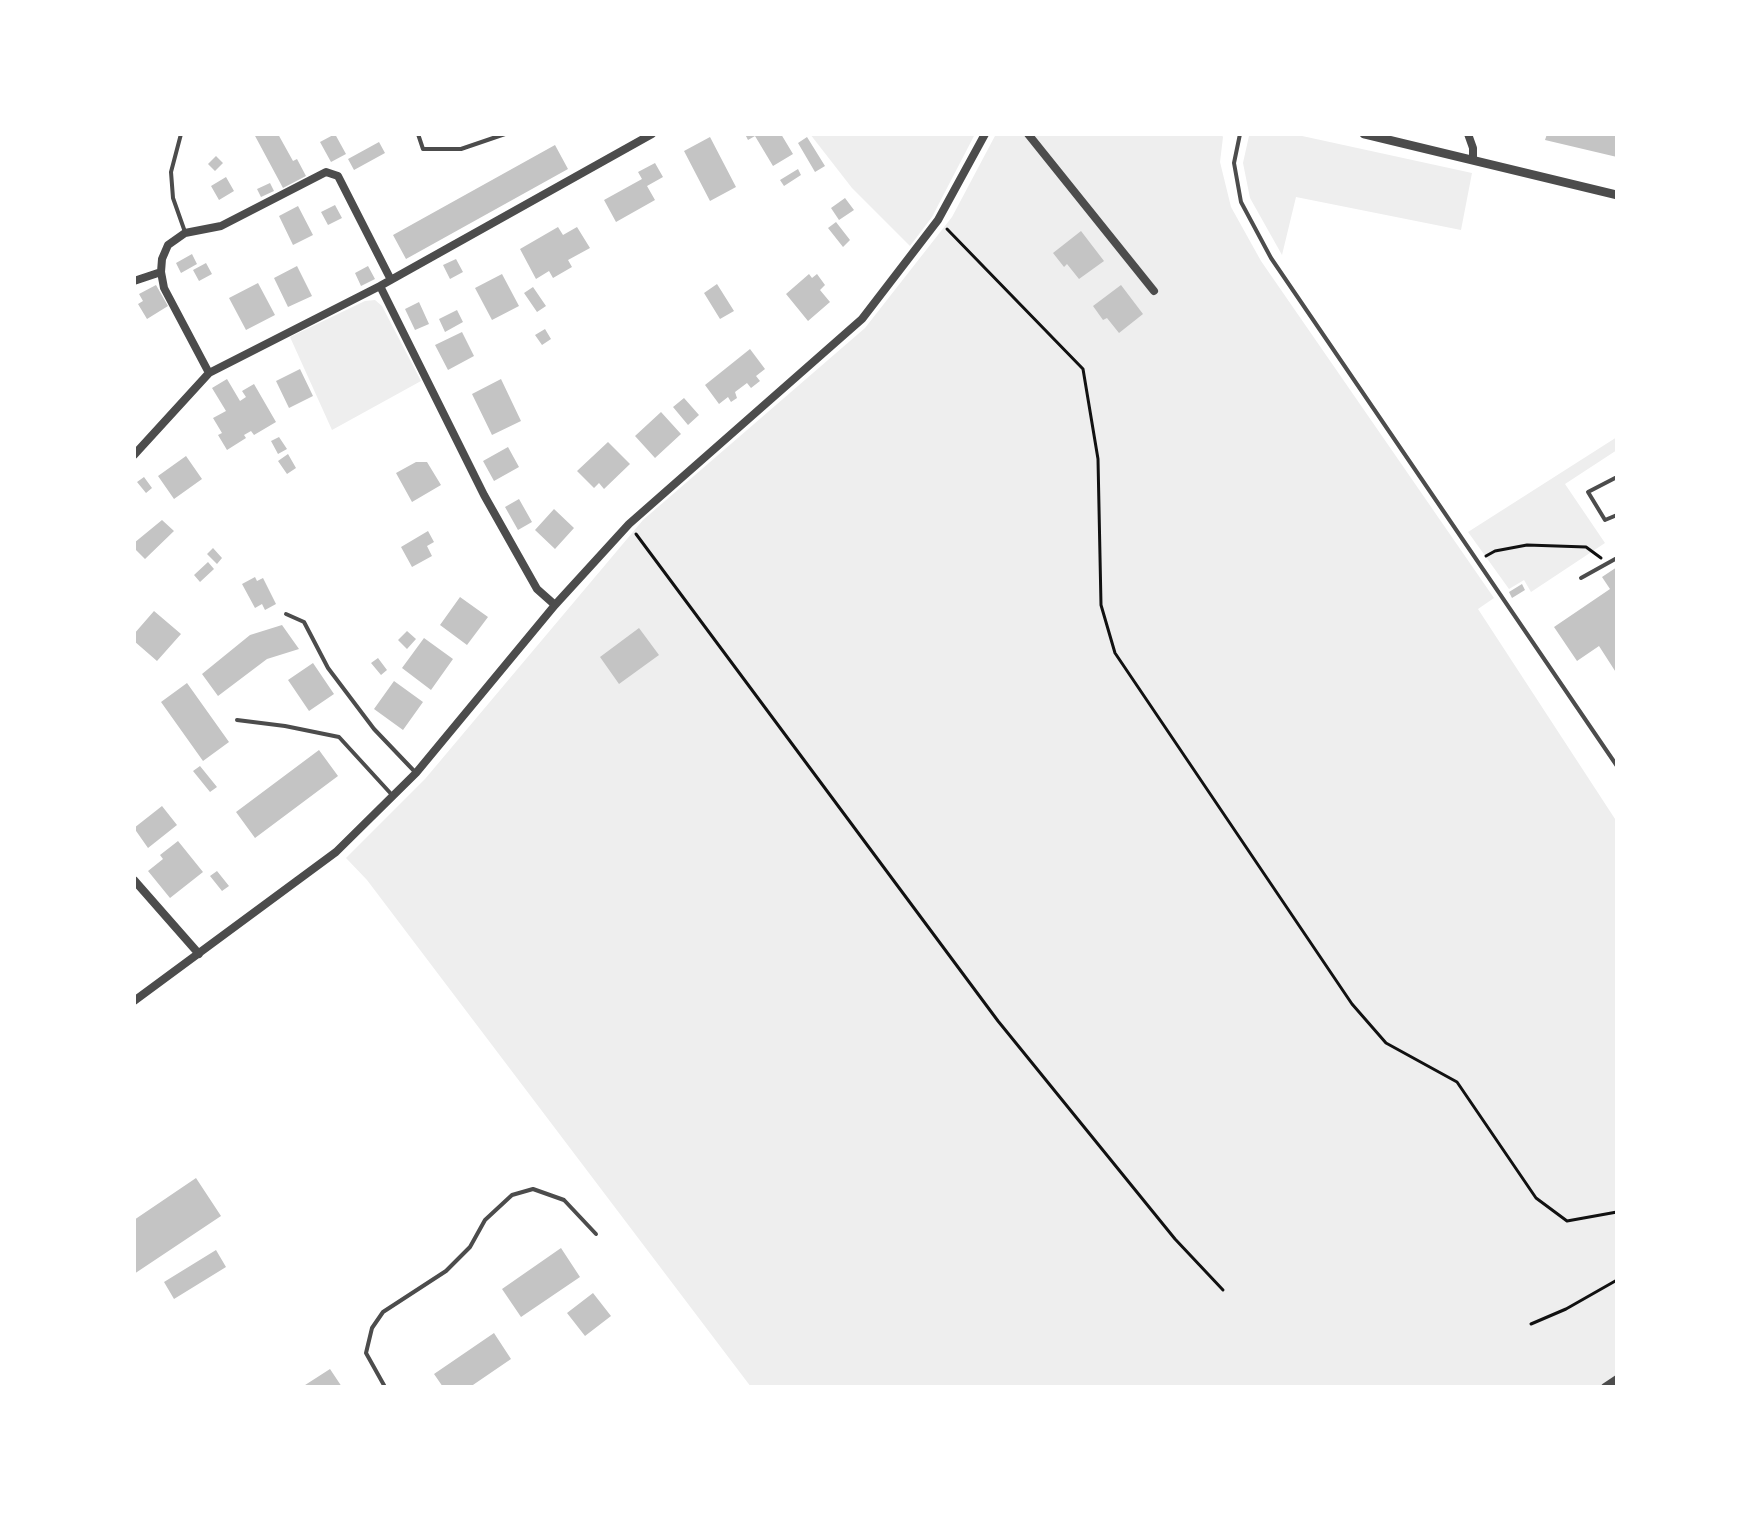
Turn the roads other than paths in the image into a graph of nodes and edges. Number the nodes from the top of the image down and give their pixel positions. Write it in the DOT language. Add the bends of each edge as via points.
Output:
graph roads {
  1 [pos="181,134"];
  2 [pos="418,134"];
  3 [pos="505,134"];
  4 [pos="652,134"];
  5 [pos="985,134"];
  6 [pos="1028,134"];
  7 [pos="1240,134"];
  8 [pos="1364,134"];
  9 [pos="1468,134"];
  10 [pos="1473,160"];
  11 [pos="1617,195"];
  12 [pos="185,233"];
  13 [pos="161,272"];
  14 [pos="391,280"];
  15 [pos="134,281"];
  16 [pos="380,286"];
  17 [pos="1154,291"];
  18 [pos="209,373"];
  19 [pos="134,455"];
  20 [pos="1617,477"];
  21 [pos="1617,515"];
  22 [pos="1617,558"];
  23 [pos="1581,578"];
  24 [pos="555,605"];
  25 [pos="286,614"];
  26 [pos="237,720"];
  27 [pos="1617,766"];
  28 [pos="416,773"];
  29 [pos="393,796"];
  30 [pos="134,880"];
  31 [pos="199,954"];
  32 [pos="134,1001"];
  33 [pos="596,1234"];
  34 [pos="1617,1379"];
  35 [pos="385,1387"];
  36 [pos="1605,1387"];
  1 -- 12 [label="lane" via="171,172"];
  2 -- 3 [label="lane" via="423,149 461,149"];
  4 -- 14 [label="street"];
  5 -- 24 [label="street" via="938,220 862,319 629,524"];
  6 -- 17 [label="street"];
  7 -- 27 [label="lane" via="1234,163 1241,202 1271,258"];
  8 -- 10 [label="street"];
  9 -- 10 [label="street"];
  10 -- 11 [label="street"];
  12 -- 13 [label="street" via="168,245"];
  12 -- 14 [label="street" via="221,226 326,172 338,176"];
  13 -- 15 [label="street"];
  13 -- 18 [label="street" via="164,288"];
  14 -- 16 [label="street"];
  16 -- 18 [label="street"];
  16 -- 24 [label="street" via="484,495 537,589"];
  18 -- 19 [label="street"];
  20 -- 21 [label="lane" via="1588,492 1605,520"];
  22 -- 23 [label="lane"];
  24 -- 28 [label="street"];
  25 -- 28 [label="lane" via="304,622 328,668"];
  26 -- 29 [label="lane" via="339,737"];
  28 -- 29 [label="street"];
  29 -- 31 [label="street" via="336,852"];
  30 -- 31 [label="street"];
  31 -- 32 [label="street"];
  33 -- 35 [label="lane" via="564,1200 533,1189 512,1195 446,1271 383,1312 372,1328 366,1353"];
  34 -- 36 [label="street"];
}
